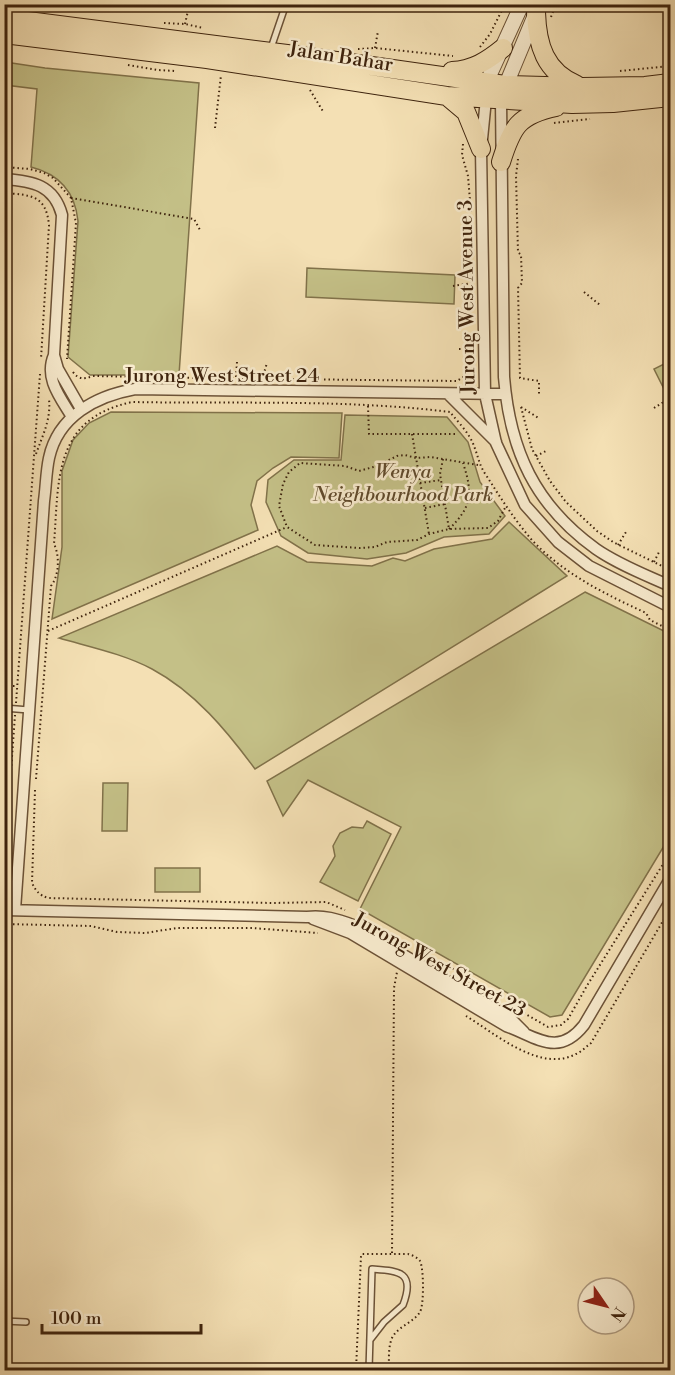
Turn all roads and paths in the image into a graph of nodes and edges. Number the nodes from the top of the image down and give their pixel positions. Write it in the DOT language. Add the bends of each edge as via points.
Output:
graph roads {
  1 [pos="286,4"];
  2 [pos="505,4"];
  3 [pos="556,4"];
  4 [pos="189,6"];
  5 [pos="533,7"];
  6 [pos="4,18"];
  7 [pos="185,24"];
  8 [pos="550,25"];
  9 [pos="378,31"];
  10 [pos="4,34"];
  11 [pos="375,48"];
  12 [pos="503,48"];
  13 [pos="476,51"];
  14 [pos="278,53"];
  15 [pos="123,64"];
  16 [pos="670,66"];
  17 [pos="179,71"];
  18 [pos="294,71"];
  19 [pos="222,72"];
  20 [pos="423,72"];
  21 [pos="616,72"];
  22 [pos="670,83"];
  23 [pos="310,84"];
  24 [pos="582,87"];
  25 [pos="495,91"];
  26 [pos="447,96"];
  27 [pos="670,97"];
  28 [pos="572,104"];
  29 [pos="324,113"];
  30 [pos="591,118"];
  31 [pos="547,124"];
  32 [pos="215,128"];
  33 [pos="463,142"];
  34 [pos="482,149"];
  35 [pos="510,159"];
  36 [pos="4,167"];
  37 [pos="4,179"];
  38 [pos="4,193"];
  39 [pos="72,198"];
  40 [pos="471,219"];
  41 [pos="200,230"];
  42 [pos="474,262"];
  43 [pos="462,267"];
  44 [pos="474,267"];
  45 [pos="474,274"];
  46 [pos="475,282"];
  47 [pos="453,286"];
  48 [pos="584,292"];
  49 [pos="600,305"];
  50 [pos="475,341"];
  51 [pos="459,349"];
  52 [pos="475,349"];
  53 [pos="54,355"];
  54 [pos="475,356"];
  55 [pos="67,362"];
  56 [pos="237,362"];
  57 [pos="267,363"];
  58 [pos="474,363"];
  59 [pos="70,367"];
  60 [pos="471,372"];
  61 [pos="475,376"];
  62 [pos="236,378"];
  63 [pos="279,379"];
  64 [pos="256,380"];
  65 [pos="268,380"];
  66 [pos="39,389"];
  67 [pos="448,394"];
  68 [pos="485,394"];
  69 [pos="505,394"];
  70 [pos="539,394"];
  71 [pos="670,398"];
  72 [pos="368,406"];
  73 [pos="654,408"];
  74 [pos="81,409"];
  75 [pos="72,417"];
  76 [pos="540,419"];
  77 [pos="412,434"];
  78 [pos="458,435"];
  79 [pos="496,442"];
  80 [pos="546,451"];
  81 [pos="35,456"];
  82 [pos="536,456"];
  83 [pos="416,458"];
  84 [pos="443,459"];
  85 [pos="463,463"];
  86 [pos="479,465"];
  87 [pos="441,480"];
  88 [pos="420,483"];
  89 [pos="445,504"];
  90 [pos="506,506"];
  91 [pos="425,508"];
  92 [pos="287,527"];
  93 [pos="448,529"];
  94 [pos="626,532"];
  95 [pos="429,534"];
  96 [pos="618,545"];
  97 [pos="660,550"];
  98 [pos="654,562"];
  99 [pos="670,570"];
  100 [pos="670,586"];
  101 [pos="670,607"];
  102 [pos="670,630"];
  103 [pos="48,632"];
  104 [pos="4,686"];
  105 [pos="17,686"];
  106 [pos="4,708"];
  107 [pos="16,709"];
  108 [pos="29,710"];
  109 [pos="4,869"];
  110 [pos="670,879"];
  111 [pos="35,890"];
  112 [pos="670,909"];
  113 [pos="10,910"];
  114 [pos="4,924"];
  115 [pos="321,934"];
  116 [pos="405,977"];
  117 [pos="459,1011"];
  118 [pos="392,1254"];
  119 [pos="4,1321"];
  120 [pos="26,1322"];
  121 [pos="370,1340"];
  122 [pos="356,1371"];
  123 [pos="369,1371"];
  124 [pos="389,1371"];
  1 -- 14 [label="lane" via="279,19"];
  2 -- 13 [label="path"];
  3 -- 8 [label="path"];
  4 -- 7 [label="path"];
  5 -- 12 [label="street"];
  5 -- 24 [label="main road" via="546,59 556,73"];
  5 -- 25 [label="street"];
  6 -- 14 [label="main road, Jalan Bahar"];
  9 -- 11 [label="path"];
  10 -- 18 [label="main road, Jalan Bahar"];
  12 -- 20 [label="main road" via="478,66 465,70"];
  12 -- 25 [label="street"];
  14 -- 18 [label="main road"];
  14 -- 20 [label="main road, Jalan Bahar"];
  15 -- 17 [label="path"];
  16 -- 21 [label="path"];
  18 -- 26 [label="main road, Jalan Bahar"];
  19 -- 32 [label="path"];
  20 -- 25 [label="main road, Jalan Bahar"];
  22 -- 24 [label="main road, Jalan Bahar"];
  23 -- 29 [label="path" via="310,93"];
  24 -- 25 [label="main road, Jalan Bahar"];
  25 -- 26 [label="main road, Jalan Bahar"];
  25 -- 28 [label="main road, Jalan Bahar"];
  25 -- 34 [label="street, Jurong West Avenue 3"];
  25 -- 35 [label="street, Jurong West Avenue 3"];
  26 -- 34 [label="main road" via="466,112"];
  27 -- 28 [label="main road, Jalan Bahar"];
  28 -- 35 [label="main road" via="542,110 519,123 513,130"];
  30 -- 31 [label="path"];
  33 -- 40 [label="path"];
  34 -- 68 [label="street, Jurong West Avenue 3"];
  35 -- 69 [label="street, Jurong West Avenue 3"];
  35 -- 70 [label="path" via="516,176 518,252 522,255 522,283 518,288 520,378 539,381"];
  36 -- 39 [label="path" via="44,173"];
  37 -- 53 [label="street" via="46,189 62,215"];
  38 -- 66 [label="path" via="32,196 48,214"];
  39 -- 41 [label="path" via="194,219"];
  39 -- 55 [label="path" via="76,223"];
  42 -- 44 [label="path"];
  43 -- 44 [label="path"];
  44 -- 45 [label="path"];
  46 -- 47 [label="path"];
  48 -- 49 [label="path"];
  50 -- 52 [label="path"];
  51 -- 52 [label="path"];
  52 -- 54 [label="path"];
  53 -- 74 [label="street"];
  53 -- 75 [label="street" via="51,380"];
  56 -- 62 [label="path"];
  57 -- 64 [label="path" via="263,376"];
  58 -- 60 [label="path"];
  59 -- 62 [label="path" via="78,378 84,379"];
  60 -- 61 [label="path"];
  60 -- 63 [label="path" via="457,381"];
  62 -- 64 [label="path"];
  64 -- 65 [label="path"];
  66 -- 81 [label="path"];
  66 -- 81 [label="path" via="48,393 50,410 48,427"];
  67 -- 68 [label="street, Jurong West Street 24"];
  67 -- 74 [label="street, Jurong West Street 24" via="135,389 97,399"];
  67 -- 79 [label="street"];
  68 -- 69 [label="street, Jurong West Street 24"];
  68 -- 79 [label="street, Jurong West Avenue 3"];
  69 -- 100 [label="street, Jurong West Avenue 3" via="513,440 528,475 569,528 598,550"];
  71 -- 73 [label="path"];
  72 -- 77 [label="path" via="369,434"];
  72 -- 86 [label="path" via="450,412 474,444"];
  72 -- 103 [label="path" via="132,402 87,421 71,438 59,472 54,544 58,553"];
  74 -- 75 [label="street, Jurong West Street 24"];
  75 -- 108 [label="street, Jurong West Street 24" via="49,457"];
  76 -- 82 [label="path" via="521,407"];
  77 -- 78 [label="path"];
  77 -- 83 [label="path"];
  79 -- 101 [label="street, Jurong West Avenue 3" via="525,505 558,542 589,566"];
  80 -- 82 [label="path"];
  81 -- 105 [label="path"];
  82 -- 96 [label="path" via="566,502"];
  83 -- 84 [label="path"];
  83 -- 88 [label="path"];
  83 -- 92 [label="path" via="397,456 359,471 345,466 300,463 289,472 279,499"];
  84 -- 85 [label="path"];
  84 -- 87 [label="path"];
  85 -- 86 [label="path"];
  85 -- 93 [label="path" via="470,485 469,500 463,514"];
  86 -- 90 [label="path"];
  87 -- 88 [label="path"];
  87 -- 89 [label="path"];
  88 -- 91 [label="path"];
  89 -- 91 [label="path"];
  89 -- 93 [label="path"];
  90 -- 93 [label="path" via="498,521 488,528"];
  90 -- 102 [label="path" via="532,540 568,571"];
  91 -- 95 [label="path"];
  92 -- 95 [label="path" via="315,545 351,548 417,540"];
  92 -- 103 [label="path"];
  93 -- 95 [label="path"];
  94 -- 96 [label="path"];
  96 -- 98 [label="path"];
  97 -- 98 [label="path"];
  98 -- 99 [label="path"];
  103 -- 111 [label="path" via="34,801"];
  104 -- 105 [label="path"];
  105 -- 107 [label="path"];
  106 -- 107 [label="lane"];
  107 -- 108 [label="lane"];
  107 -- 109 [label="path"];
  108 -- 113 [label="street, Jurong West Street 24"];
  110 -- 113 [label="street, Jurong West Street 23" via="578,1033 551,1044 524,1032 510,1018 353,925 322,915"];
  112 -- 117 [label="path" via="591,1043 577,1054 564,1059 540,1059"];
  114 -- 115 [label="path" via="91,926 145,933 177,928 252,928"];
  116 -- 118 [label="path" via="397,972 394,988"];
  118 -- 122 [label="path" via="361,1256"];
  118 -- 124 [label="path" via="408,1254 420,1261 422,1307 394,1335"];
  119 -- 120 [label="lane"];
  121 -- 121 [label="lane" via="372,1269 397,1271 404,1276 403,1305"];
  121 -- 123 [label="lane"];
}
